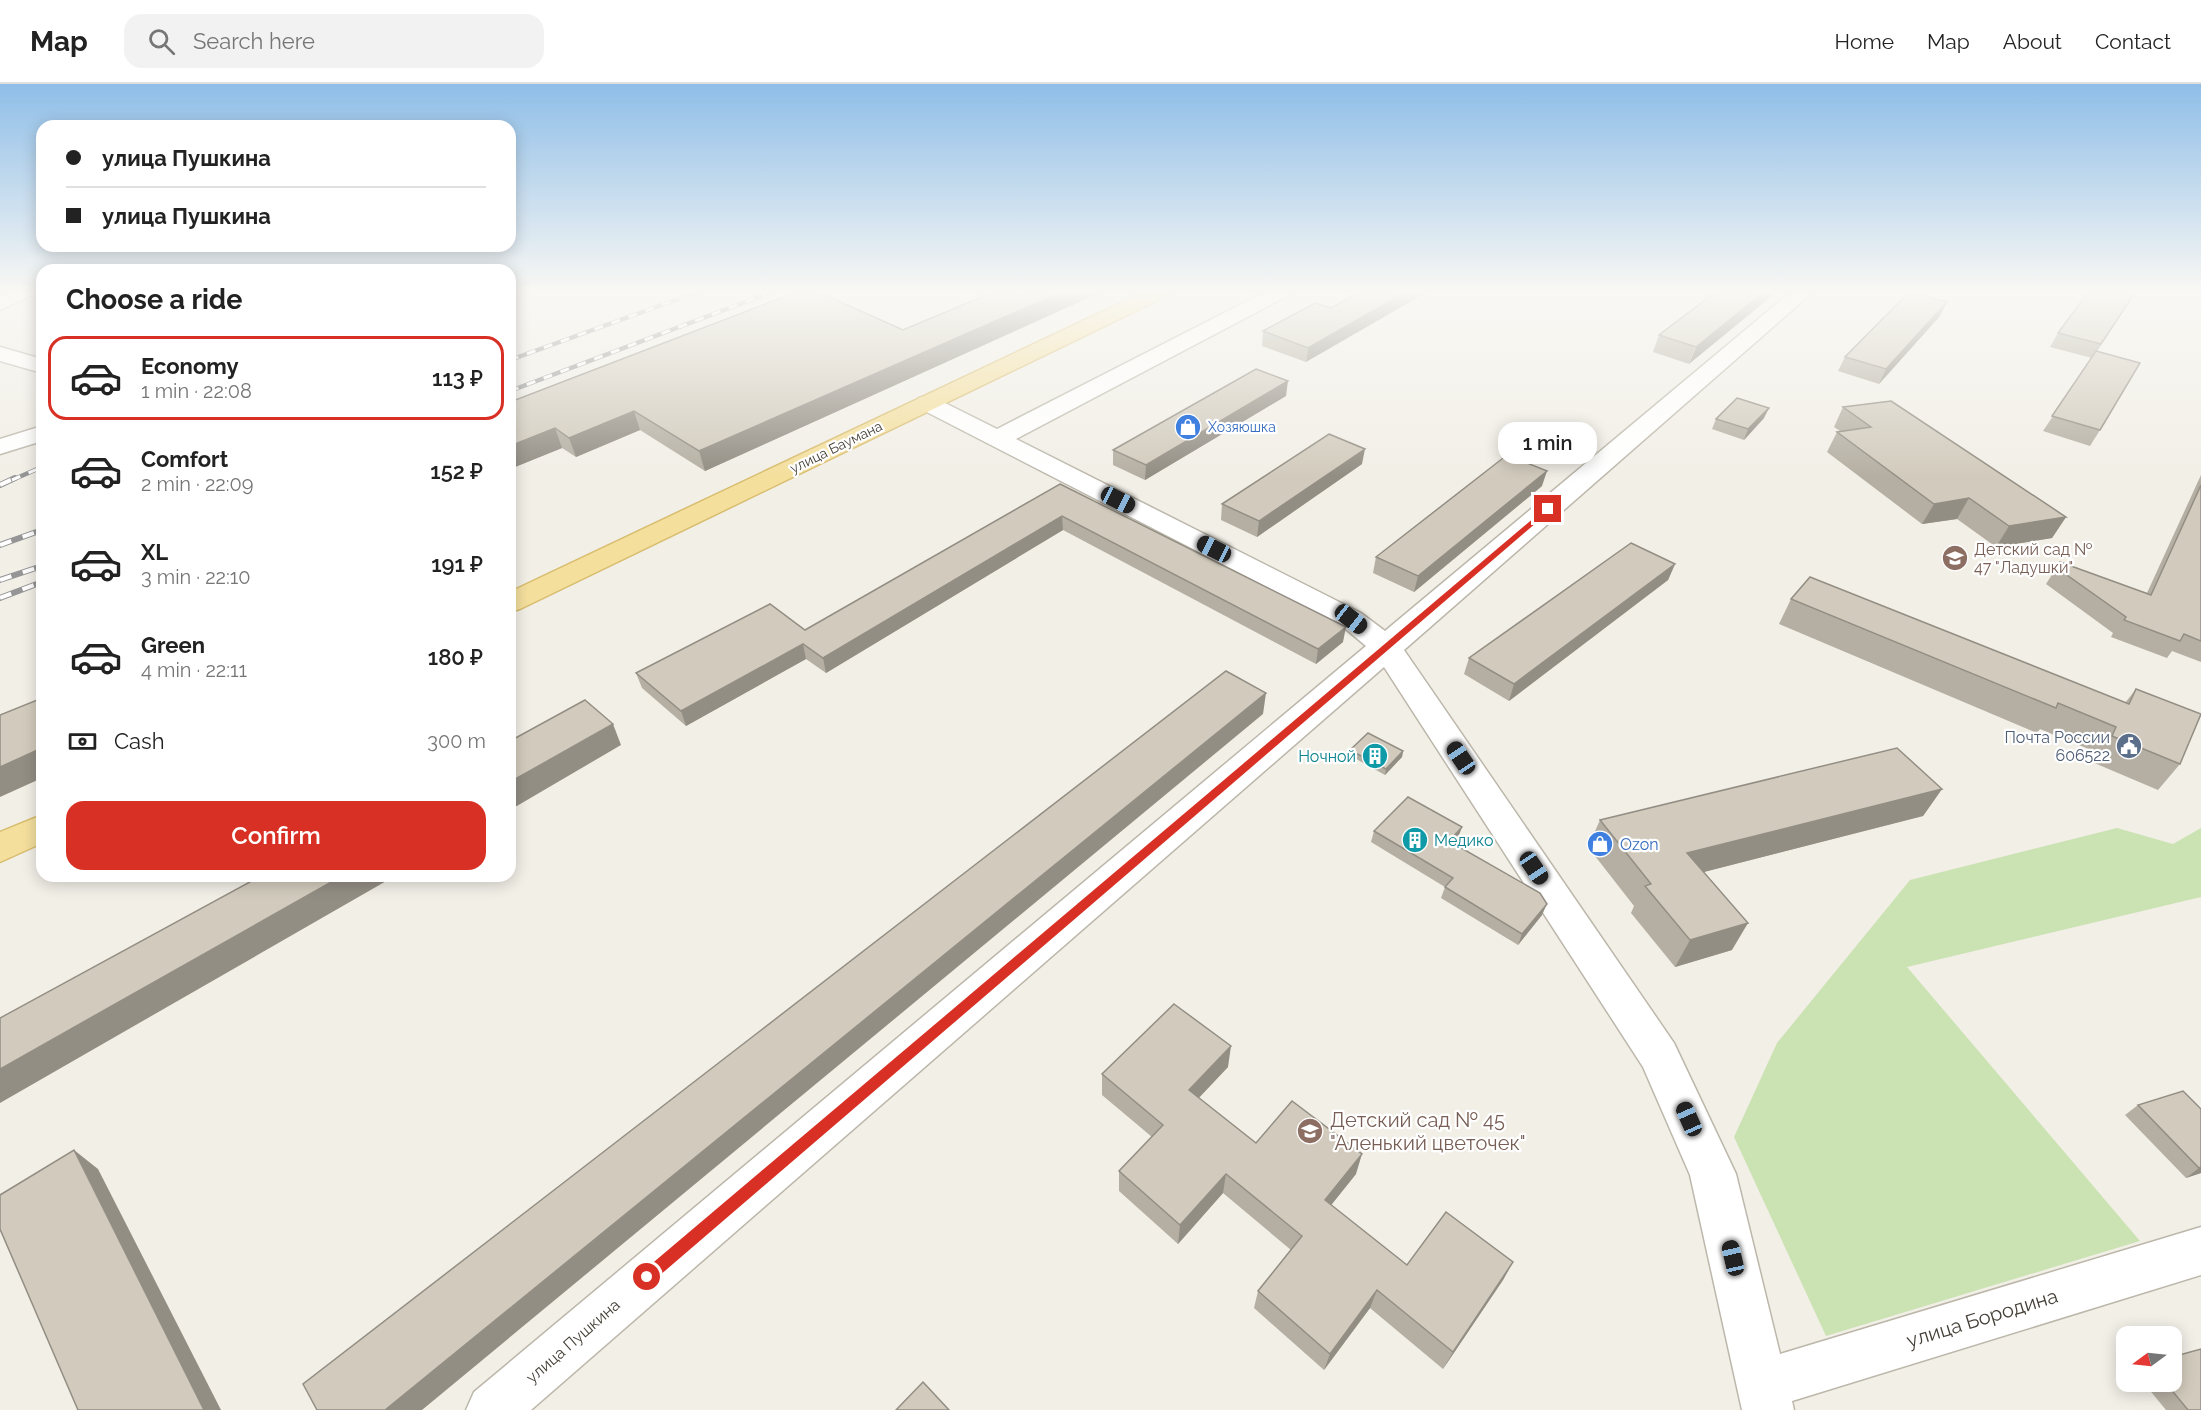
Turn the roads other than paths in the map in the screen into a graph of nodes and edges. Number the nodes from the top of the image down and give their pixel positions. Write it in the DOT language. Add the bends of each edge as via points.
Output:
graph roads {
  1 [pos="1032,353"];
  2 [pos="1163,353"];
  3 [pos="1731,353"];
  4 [pos="0,354"];
  5 [pos="36,364"];
  6 [pos="927,403"];
  7 [pos="36,435"];
  8 [pos="997,439"];
  9 [pos="0,447"];
  10 [pos="516,600"];
  11 [pos="1386,646"];
  12 [pos="36,831"];
  13 [pos="0,848"];
  14 [pos="2201,1251"];
  15 [pos="1765,1397"];
  16 [pos="492,1410"];
  1 -- 6 [label="main road, улица Баумана"];
  2 -- 8 [label="street"];
  3 -- 11 [label="street, улица Пушкина"];
  4 -- 5 [label="street"];
  6 -- 8 [label="street"];
  6 -- 10 [label="main road, улица Баумана"];
  7 -- 9 [label="street"];
  8 -- 11 [label="street" via="1351,619"];
  11 -- 15 [label="street" via="1659,1056 1713,1174"];
  11 -- 16 [label="street, улица Пушкина"];
  12 -- 13 [label="main road"];
  14 -- 15 [label="street, улица Бородина"];
}
